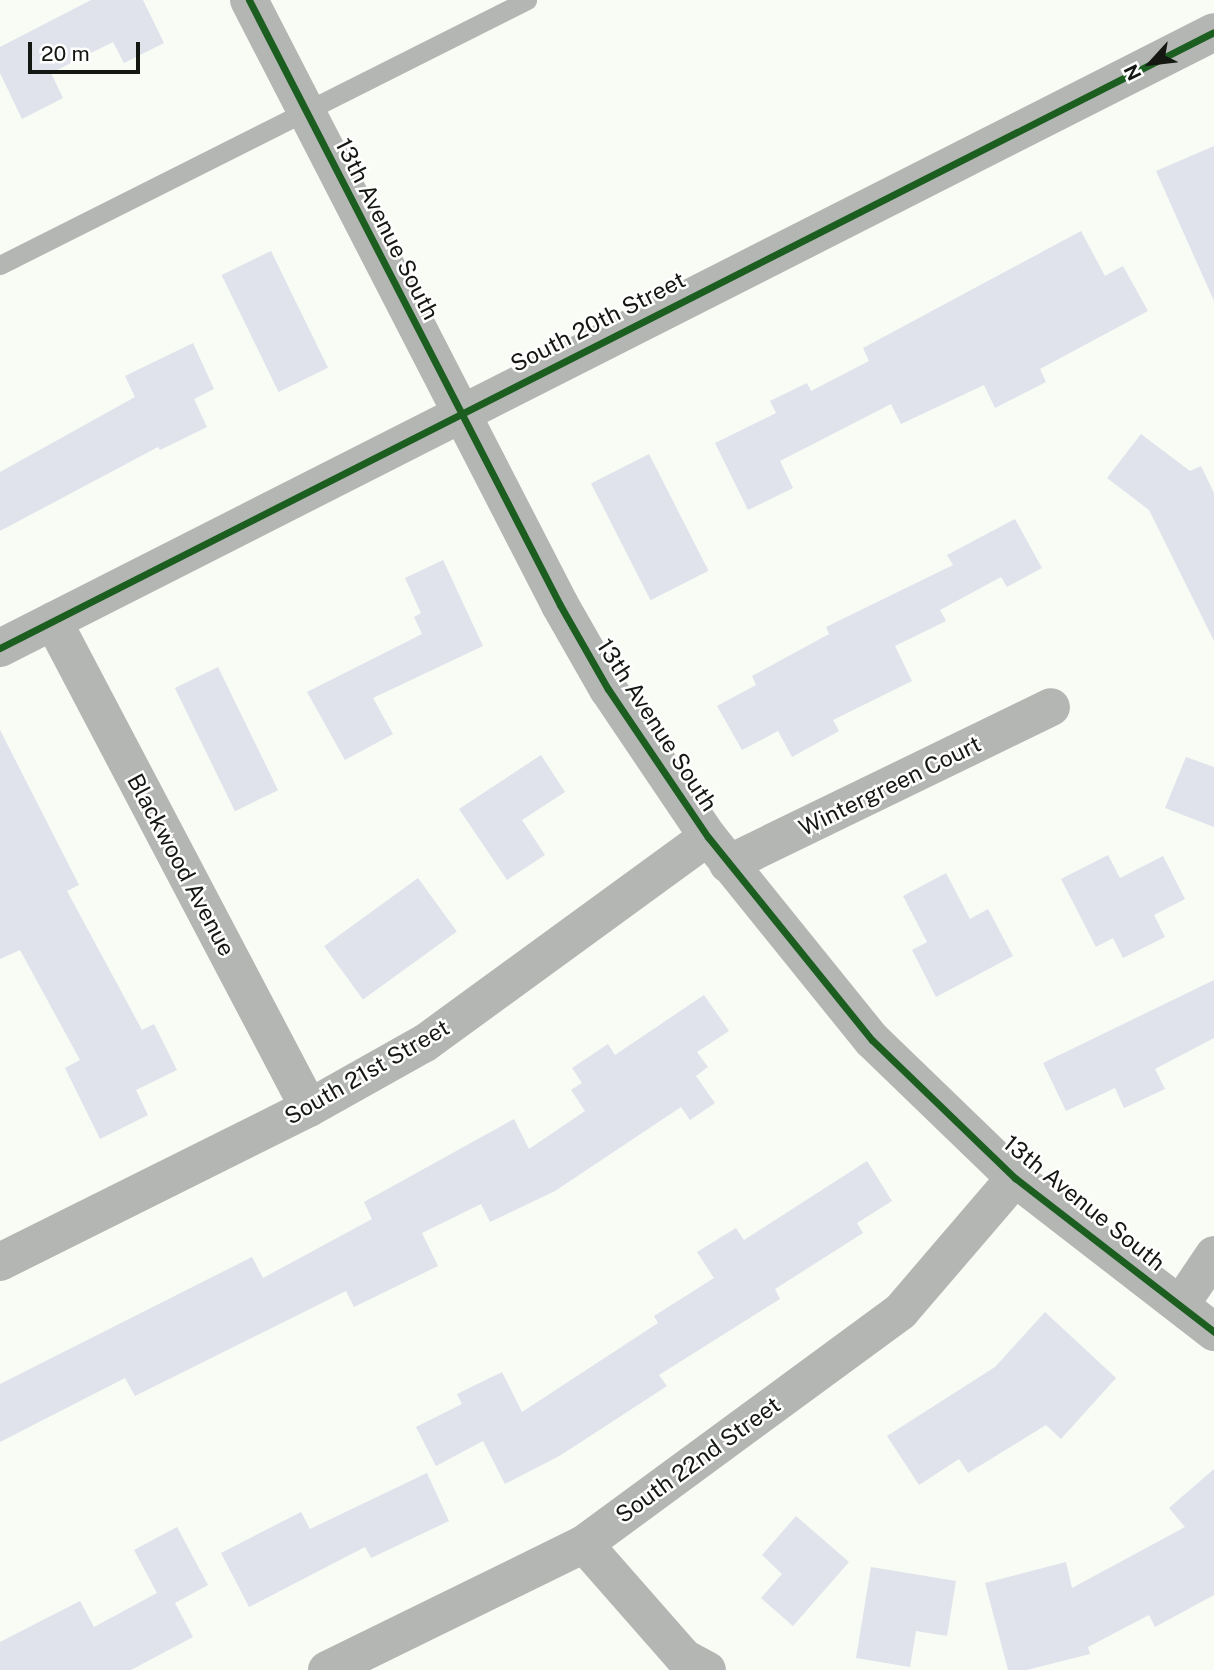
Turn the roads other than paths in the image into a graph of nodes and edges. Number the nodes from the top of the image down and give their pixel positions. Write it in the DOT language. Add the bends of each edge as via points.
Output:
graph roads {
  1 [pos="249,0"];
  2 [pos="527,0"];
  3 [pos="1214,32"];
  4 [pos="306,111"];
  5 [pos="0,265"];
  6 [pos="460,414"];
  7 [pos="53,621"];
  8 [pos="0,648"];
  9 [pos="1051,708"];
  10 [pos="718,850"];
  11 [pos="309,1108"];
  12 [pos="1015,1178"];
  13 [pos="1214,1255"];
  14 [pos="0,1262"];
  15 [pos="1181,1304"];
  16 [pos="1214,1332"];
  17 [pos="584,1544"];
  18 [pos="327,1670"];
  19 [pos="707,1670"];
  1 -- 4 [label="street, 13th Avenue South"];
  2 -- 4 [label="lane"];
  3 -- 6 [label="street, South 20th Street"];
  4 -- 5 [label="lane"];
  4 -- 6 [label="street, 13th Avenue South"];
  6 -- 7 [label="street, South 20th Street"];
  6 -- 10 [label="street, 13th Avenue South" via="608,689"];
  7 -- 8 [label="street, South 20th Street"];
  7 -- 11 [label="street, Blackwood Avenue"];
  9 -- 10 [label="street, Wintergreen Court"];
  10 -- 11 [label="street, South 21st Street" via="425,1043"];
  10 -- 12 [label="street, 13th Avenue South" via="872,1040"];
  11 -- 14 [label="street, South 21st Street"];
  12 -- 15 [label="street, 13th Avenue South"];
  12 -- 17 [label="street, South 22nd Street" via="901,1311"];
  13 -- 15 [label="street"];
  15 -- 16 [label="street, 13th Avenue South"];
  17 -- 18 [label="street, South 22nd Street"];
  17 -- 19 [label="street" via="684,1658"];
}
